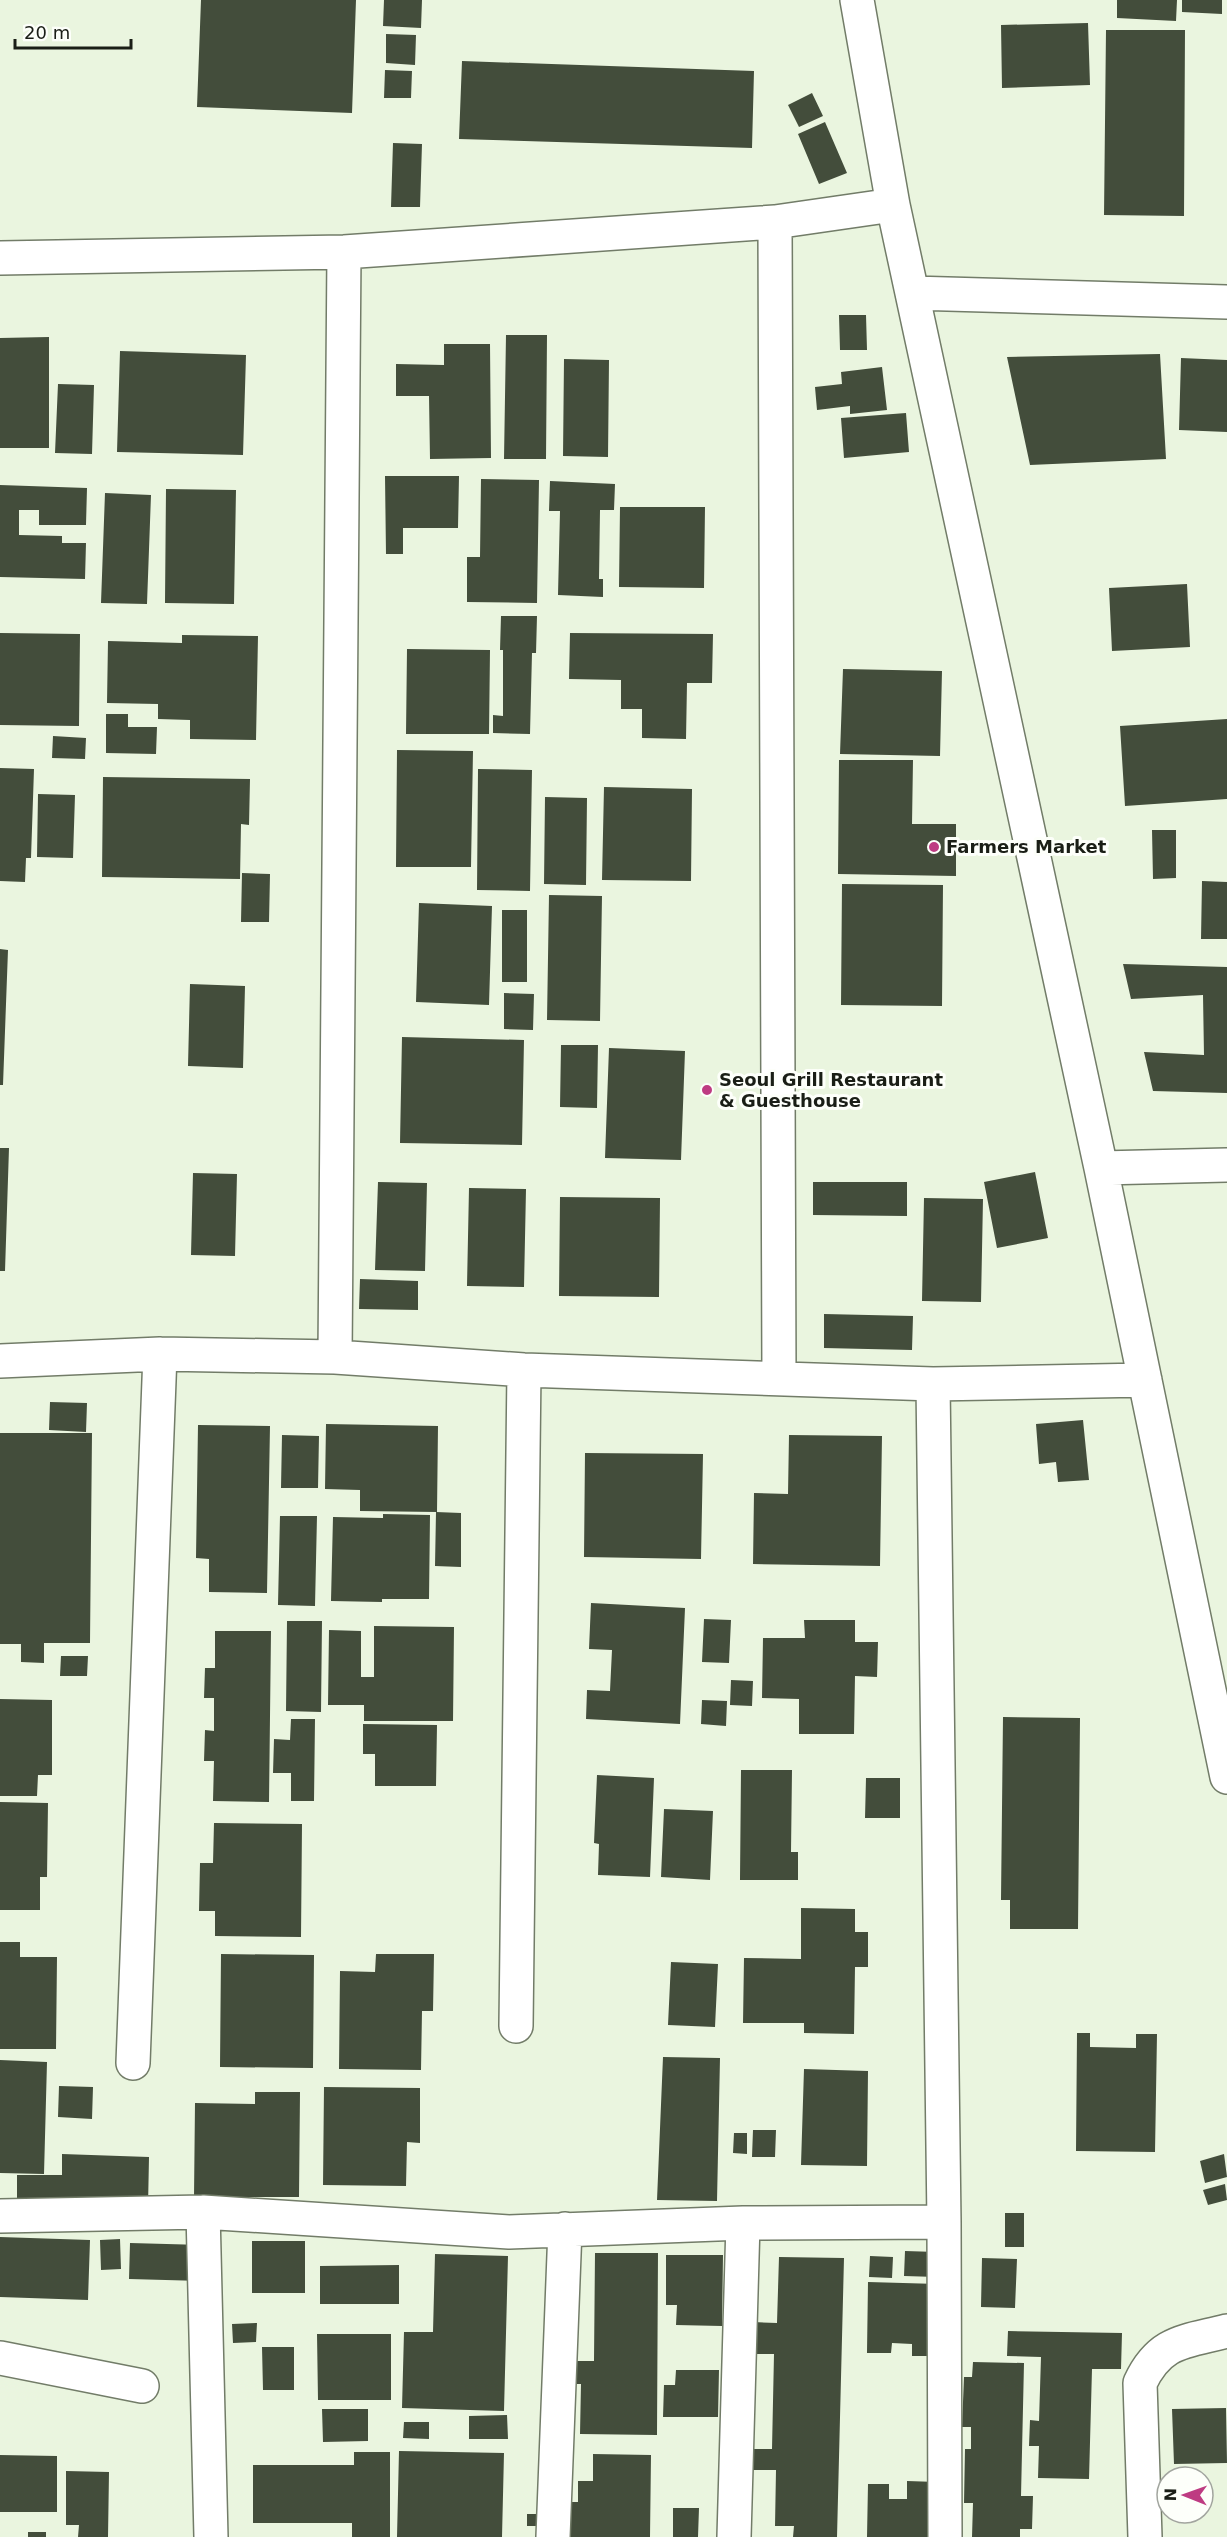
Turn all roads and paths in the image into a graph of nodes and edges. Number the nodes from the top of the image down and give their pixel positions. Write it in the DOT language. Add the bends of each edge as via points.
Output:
graph roads {
  1 [pos="857,0"];
  2 [pos="893,205"];
  3 [pos="775,222"];
  4 [pos="344,252"];
  5 [pos="0,258"];
  6 [pos="912,292"];
  7 [pos="1227,302"];
  8 [pos="1227,1165"];
  9 [pos="1101,1168"];
  10 [pos="160,1354"];
  11 [pos="335,1358"];
  12 [pos="0,1361"];
  13 [pos="524,1370"];
  14 [pos="779,1377"];
  15 [pos="1145,1380"];
  16 [pos="933,1384"];
  17 [pos="1227,1777"];
  18 [pos="516,2026"];
  19 [pos="133,2063"];
  20 [pos="203,2212"];
  21 [pos="0,2216"];
  22 [pos="944,2222"];
  23 [pos="743,2223"];
  24 [pos="565,2229"];
  25 [pos="1227,2331"];
  26 [pos="0,2358"];
  27 [pos="142,2386"];
  28 [pos="211,2537"];
  29 [pos="553,2537"];
  30 [pos="734,2537"];
  31 [pos="945,2537"];
  32 [pos="1144,2537"];
  1 -- 2 [label="street"];
  2 -- 3 [label="street"];
  2 -- 6 [label="street"];
  3 -- 4 [label="street"];
  3 -- 14 [label="street"];
  4 -- 5 [label="street"];
  4 -- 11 [label="street"];
  6 -- 7 [label="street"];
  6 -- 9 [label="street"];
  8 -- 9 [label="street"];
  9 -- 15 [label="street"];
  10 -- 11 [label="street"];
  10 -- 12 [label="street"];
  10 -- 19 [label="street"];
  11 -- 13 [label="street"];
  13 -- 14 [label="street"];
  13 -- 18 [label="street"];
  14 -- 16 [label="street"];
  15 -- 16 [label="street"];
  15 -- 17 [label="street"];
  16 -- 22 [label="street"];
  20 -- 21 [label="street"];
  20 -- 24 [label="street" via="509,2232"];
  20 -- 28 [label="street"];
  22 -- 23 [label="street"];
  22 -- 31 [label="street"];
  23 -- 24 [label="street"];
  23 -- 30 [label="street"];
  24 -- 29 [label="street"];
  25 -- 32 [label="street" via="1169,2346 1149,2364 1140,2383"];
  26 -- 27 [label="street"];
}
